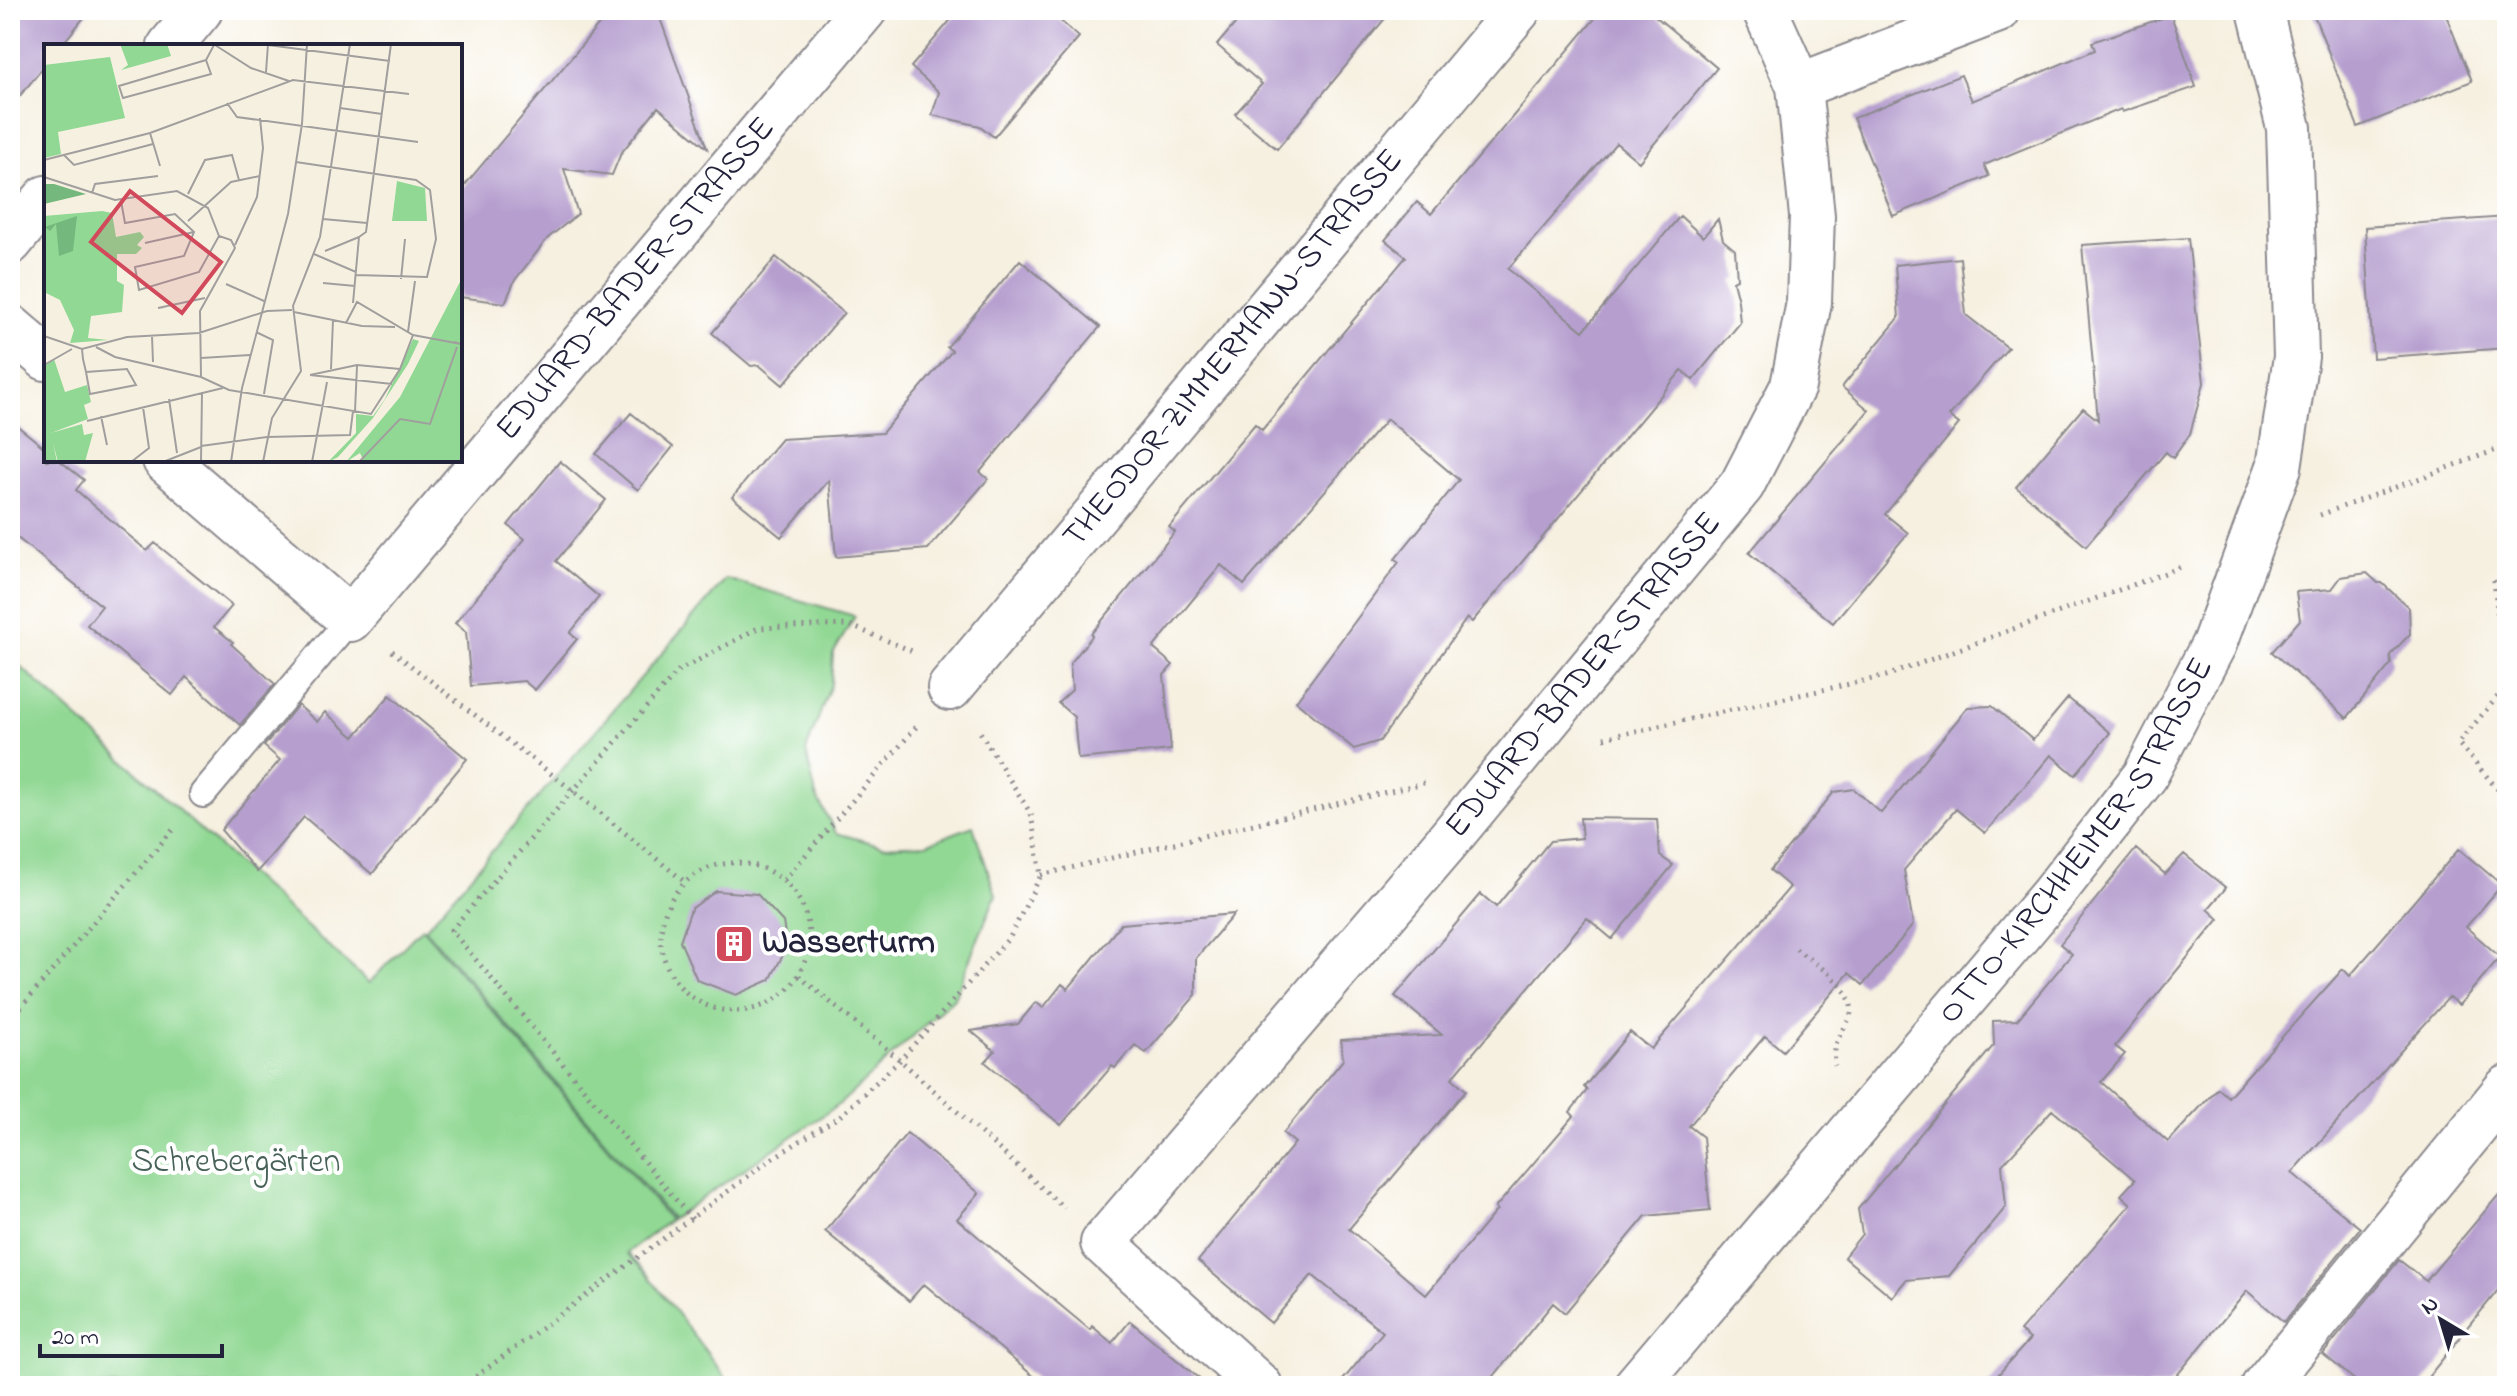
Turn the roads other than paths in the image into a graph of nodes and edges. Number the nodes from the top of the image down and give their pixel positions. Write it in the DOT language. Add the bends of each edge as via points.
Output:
graph roads {
  1 [pos="200,10"];
  2 [pos="864,10"];
  3 [pos="1518,10"];
  4 [pos="1765,10"];
  5 [pos="1998,10"];
  6 [pos="2260,10"];
  7 [pos="172,44"];
  8 [pos="1799,86"];
  9 [pos="44,200"];
  10 [pos="10,242"];
  11 [pos="10,327"];
  12 [pos="44,356"];
  13 [pos="167,462"];
  14 [pos="350,619"];
  15 [pos="950,688"];
  16 [pos="203,794"];
  17 [pos="2507,1088"];
  18 [pos="1260,1386"];
  19 [pos="1636,1386"];
  20 [pos="2264,1386"];
  1 -- 7 [label="street"];
  2 -- 14 [label="street, EDUARD-BADER-STRASSE"];
  3 -- 15 [label="street, THEODOR-ZIMMERMANN-STRASSE"];
  4 -- 8 [label="street, EDUARD-BADER-STRASSE"];
  5 -- 8 [label="street"];
  6 -- 19 [label="street, OTTO-KIRCHHEIMER-STRASSE, bridge" via="2289,128 2296,357 2279,467 2214,644 2136,788 2052,895"];
  8 -- 18 [label="street, EDUARD-BADER-STRASSE" via="1812,216 1809,302 1793,386 1742,485 1103,1243"];
  9 -- 10 [label="street"];
  11 -- 12 [label="street"];
  13 -- 14 [label="street"];
  14 -- 16 [label="lane"];
  17 -- 20 [label="street"];
}
